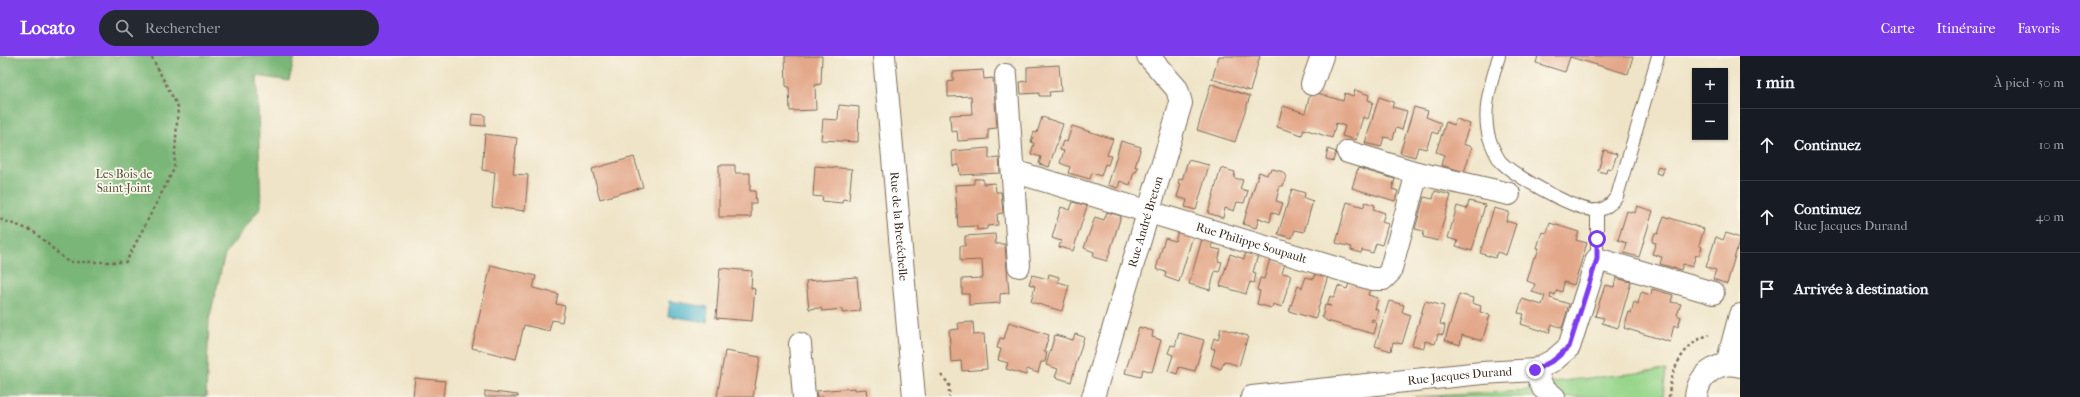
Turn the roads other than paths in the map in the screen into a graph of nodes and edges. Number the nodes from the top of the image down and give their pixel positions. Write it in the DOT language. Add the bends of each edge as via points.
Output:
graph roads {
  1 [pos="884,56"];
  2 [pos="1148,56"];
  3 [pos="1322,56"];
  4 [pos="1499,56"];
  5 [pos="1658,56"];
  6 [pos="1006,75"];
  7 [pos="1312,84"];
  8 [pos="1348,152"];
  9 [pos="1013,171"];
  10 [pos="1417,173"];
  11 [pos="1509,194"];
  12 [pos="1597,210"];
  13 [pos="1147,212"];
  14 [pos="1597,259"];
  15 [pos="1019,266"];
  16 [pos="1713,293"];
  17 [pos="1740,315"];
  18 [pos="800,344"];
  19 [pos="1734,365"];
  20 [pos="1535,370"];
  21 [pos="804,397"];
  22 [pos="914,397"];
  23 [pos="1093,397"];
  24 [pos="1252,397"];
  25 [pos="1554,397"];
  26 [pos="1696,397"];
  1 -- 22 [label="street, Rue de la Bretéchelle"];
  2 -- 13 [label="street, Rue André Breton" via="1177,89 1181,104"];
  3 -- 7 [label="street"];
  4 -- 12 [label="lane" via="1488,97 1486,120 1490,142 1500,161 1546,192 1581,207"];
  5 -- 12 [label="lane" via="1617,196 1608,207"];
  6 -- 9 [label="street"];
  8 -- 10 [label="street"];
  9 -- 13 [label="street, Rue Philippe Soupault"];
  9 -- 15 [label="street"];
  10 -- 11 [label="street"];
  10 -- 13 [label="street, Rue Philippe Soupault" via="1390,272 1383,279 1372,279"];
  12 -- 14 [label="lane"];
  13 -- 23 [label="street, Rue André Breton"];
  14 -- 16 [label="street"];
  14 -- 20 [label="street, Rue Jacques Durand" via="1569,347 1554,360"];
  17 -- 19 [label="street"];
  18 -- 21 [label="street"];
  19 -- 26 [label="street" via="1716,367 1707,373 1700,381"];
  20 -- 24 [label="street, Rue Jacques Durand" via="1482,373"];
  20 -- 25 [label="street" via="1544,388"];
}
